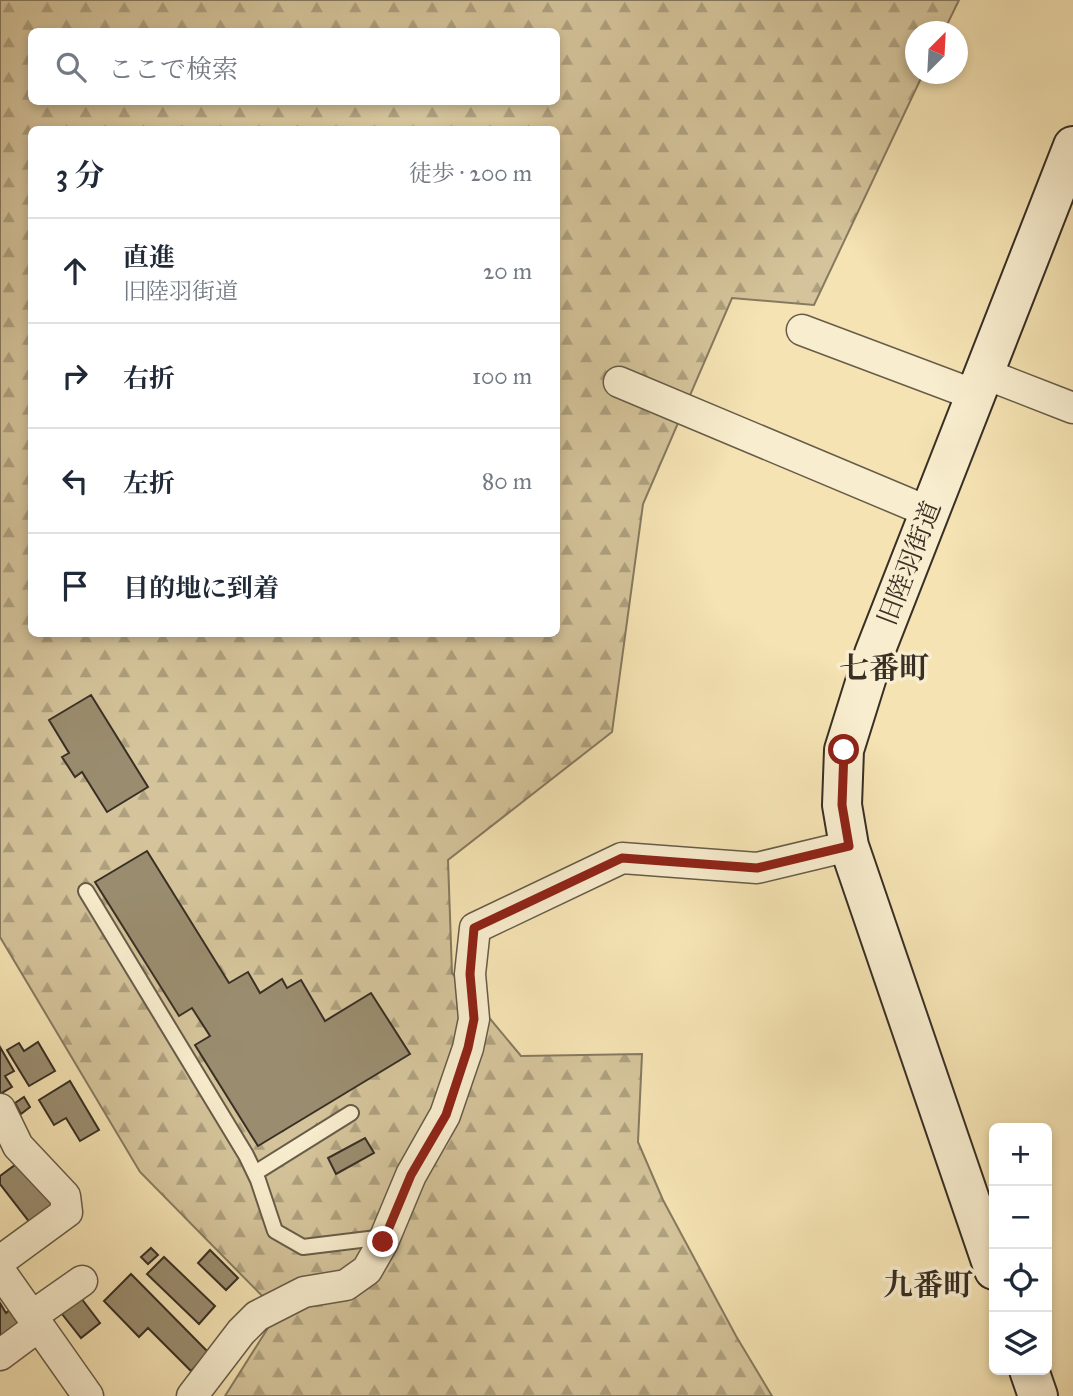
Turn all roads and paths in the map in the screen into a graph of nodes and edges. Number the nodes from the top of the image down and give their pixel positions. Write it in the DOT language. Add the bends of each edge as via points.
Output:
graph roads {
  1 [pos="1073,145"];
  2 [pos="802,331"];
  3 [pos="619,382"];
  4 [pos="979,384"];
  5 [pos="1073,408"];
  6 [pos="929,512"];
  7 [pos="849,846"];
  8 [pos="86,891"];
  9 [pos="0,1109"];
  10 [pos="351,1112"];
  11 [pos="255,1173"];
  12 [pos="385,1237"];
  13 [pos="989,1255"];
  14 [pos="0,1261"];
  15 [pos="0,1271"];
  16 [pos="82,1281"];
  17 [pos="36,1321"];
  18 [pos="0,1355"];
  19 [pos="1031,1375"];
  20 [pos="88,1396"];
  21 [pos="192,1396"];
  22 [pos="1038,1396"];
  1 -- 4 [label="street, 旧陸羽街道"];
  2 -- 4 [label="street"];
  3 -- 6 [label="street"];
  4 -- 5 [label="street"];
  4 -- 6 [label="street, 旧陸羽街道"];
  6 -- 7 [label="street, 旧陸羽街道" via="874,654 844,750 842,805"];
  7 -- 12 [label="street" via="757,868 622,858 474,928 470,974 474,1019 468,1048 446,1115 411,1175"];
  7 -- 13 [label="street, 旧陸羽街道"];
  8 -- 11 [label="lane"];
  9 -- 14 [label="street" via="18,1146 65,1196 67,1212"];
  10 -- 11 [label="lane"];
  11 -- 12 [label="lane" via="275,1231 303,1247"];
  12 -- 21 [label="street" via="367,1270 346,1285 304,1292 257,1316"];
  15 -- 17 [label="street"];
  16 -- 17 [label="street"];
  17 -- 18 [label="street"];
  17 -- 20 [label="street"];
  19 -- 22 [label="street"];
}
